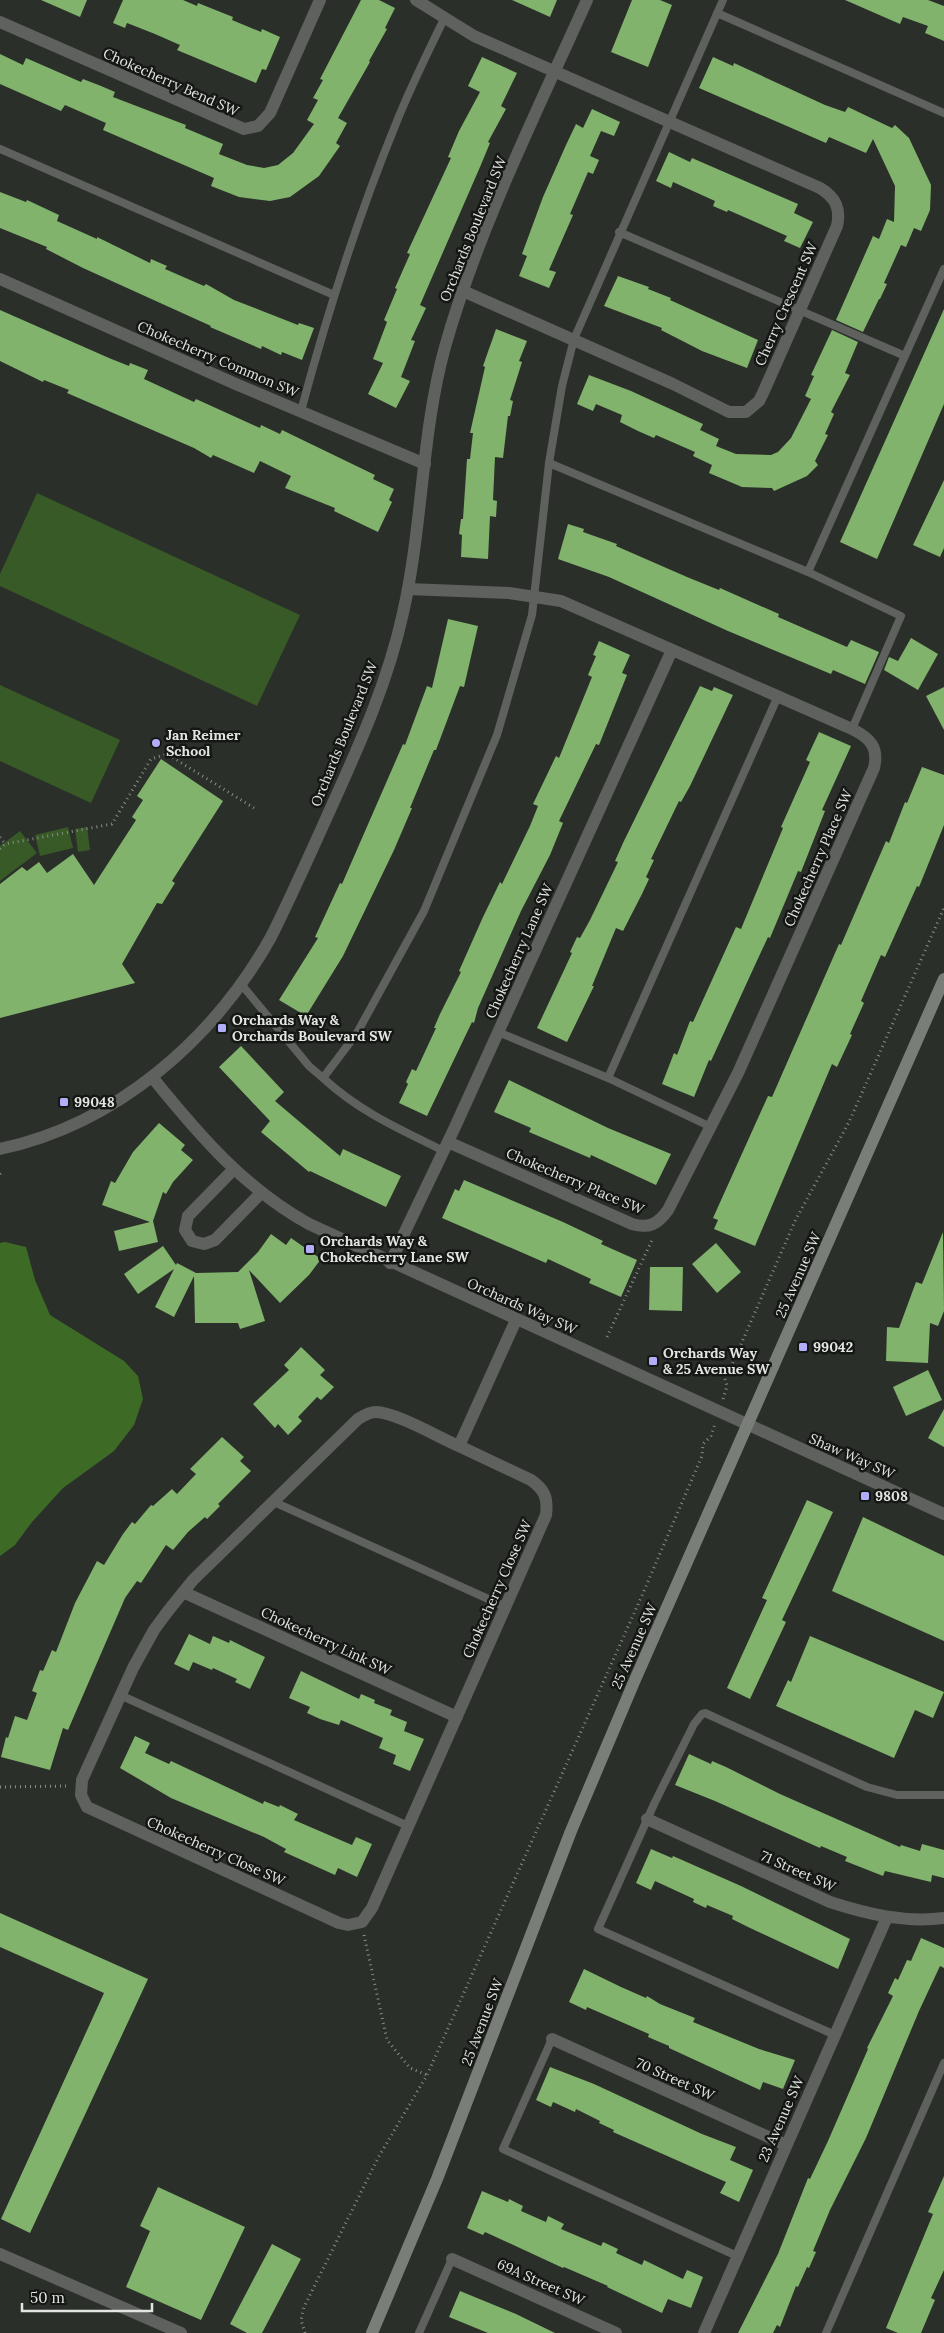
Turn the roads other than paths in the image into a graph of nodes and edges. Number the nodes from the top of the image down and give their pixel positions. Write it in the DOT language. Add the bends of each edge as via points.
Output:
graph roads {
  1 [pos="320,0"];
  2 [pos="416,0"];
  3 [pos="586,0"];
  4 [pos="723,0"];
  5 [pos="717,13"];
  6 [pos="444,19"];
  7 [pos="0,22"];
  8 [pos="555,71"];
  9 [pos="944,113"];
  10 [pos="668,121"];
  11 [pos="0,149"];
  12 [pos="619,232"];
  13 [pos="944,269"];
  14 [pos="0,279"];
  15 [pos="462,291"];
  16 [pos="334,295"];
  17 [pos="800,311"];
  18 [pos="574,339"];
  19 [pos="905,356"];
  20 [pos="302,411"];
  21 [pos="549,463"];
  22 [pos="425,464"];
  23 [pos="808,572"];
  24 [pos="408,589"];
  25 [pos="534,596"];
  26 [pos="672,650"];
  27 [pos="778,696"];
  28 [pos="852,729"];
  29 [pos="944,979"];
  30 [pos="241,984"];
  31 [pos="498,1032"];
  32 [pos="152,1077"];
  33 [pos="323,1078"];
  34 [pos="608,1078"];
  35 [pos="710,1127"];
  36 [pos="446,1146"];
  37 [pos="0,1149"];
  38 [pos="233,1170"];
  39 [pos="261,1193"];
  40 [pos="390,1263"];
  41 [pos="516,1320"];
  42 [pos="748,1426"];
  43 [pos="459,1446"];
  44 [pos="274,1502"];
  45 [pos="944,1514"];
  46 [pos="183,1592"];
  47 [pos="506,1607"];
  48 [pos="120,1695"];
  49 [pos="457,1717"];
  50 [pos="944,1794"];
  51 [pos="647,1819"];
  52 [pos="408,1826"];
  53 [pos="887,1917"];
  54 [pos="944,1918"];
  55 [pos="835,2035"];
  56 [pos="552,2039"];
  57 [pos="944,2063"];
  58 [pos="786,2145"];
  59 [pos="0,2254"];
  60 [pos="737,2256"];
  61 [pos="452,2259"];
  62 [pos="181,2333"];
  63 [pos="372,2333"];
  64 [pos="419,2333"];
  65 [pos="616,2333"];
  66 [pos="704,2333"];
  67 [pos="826,2333"];
  1 -- 7 [label="street, Chokecherry Bend SW" via="270,113 258,126 244,129"];
  2 -- 6 [label="street"];
  3 -- 8 [label="street, Orchards Boulevard SW"];
  4 -- 5 [label="lane"];
  5 -- 9 [label="lane"];
  5 -- 10 [label="lane"];
  6 -- 8 [label="street" via="474,36"];
  6 -- 16 [label="lane" via="396,124"];
  8 -- 10 [label="street, Cherry Crescent SW"];
  8 -- 15 [label="street, Orchards Boulevard SW"];
  10 -- 12 [label="lane"];
  10 -- 17 [label="street, Cherry Crescent SW" via="832,196 839,212 837,226"];
  11 -- 16 [label="lane"];
  12 -- 17 [label="lane"];
  12 -- 18 [label="lane"];
  13 -- 19 [label="lane"];
  14 -- 20 [label="street, Chokecherry Common SW"];
  15 -- 18 [label="street, Cherry Crescent SW"];
  15 -- 22 [label="street, Orchards Boulevard SW" via="437,384"];
  16 -- 20 [label="lane"];
  17 -- 18 [label="street, Cherry Crescent SW" via="759,401 739,413 729,412"];
  17 -- 19 [label="lane"];
  18 -- 21 [label="lane"];
  19 -- 23 [label="lane"];
  20 -- 22 [label="street, Chokecherry Common SW"];
  21 -- 23 [label="lane"];
  21 -- 25 [label="lane"];
  22 -- 24 [label="street, Orchards Boulevard SW"];
  23 -- 28 [label="lane" via="901,616"];
  24 -- 25 [label="street, Chokecherry Place SW"];
  24 -- 30 [label="street, Orchards Boulevard SW" via="387,671 350,765 275,928"];
  25 -- 26 [label="street, Chokecherry Place SW" via="574,606"];
  25 -- 33 [label="lane" via="532,614 497,735 424,911 357,1033"];
  26 -- 27 [label="street, Chokecherry Place SW"];
  26 -- 31 [label="street, Chokecherry Lane SW"];
  27 -- 28 [label="street, Chokecherry Place SW"];
  27 -- 34 [label="lane"];
  28 -- 35 [label="street, Chokecherry Place SW" via="873,744 874,768 771,1002"];
  29 -- 42 [label="main road, 25 Avenue SW"];
  30 -- 32 [label="street, Orchards Boulevard SW" via="199,1035"];
  30 -- 33 [label="lane" via="309,1066"];
  31 -- 34 [label="lane"];
  31 -- 36 [label="street, Chokecherry Lane SW"];
  32 -- 37 [label="street, Orchards Boulevard SW" via="76,1123"];
  32 -- 38 [label="street, Orchards Way SW"];
  33 -- 36 [label="lane" via="351,1103 382,1121"];
  34 -- 35 [label="lane"];
  35 -- 36 [label="street, Chokecherry Place SW" via="668,1210 649,1226 632,1224"];
  36 -- 40 [label="street, Chokecherry Lane SW"];
  38 -- 39 [label="street, Orchards Way SW"];
  38 -- 39 [label="street" via="188,1216 185,1230 192,1241 204,1244 215,1240"];
  39 -- 40 [label="street, Orchards Way SW" via="309,1224"];
  40 -- 41 [label="street, Orchards Way SW"];
  41 -- 42 [label="street, Orchards Way SW"];
  41 -- 43 [label="street"];
  42 -- 45 [label="street, Shaw Way SW"];
  42 -- 63 [label="main road, 25 Avenue SW" via="571,1831 438,2179"];
  43 -- 44 [label="street, Chokecherry Close SW" via="390,1415 374,1412 358,1419"];
  43 -- 47 [label="street, Chokecherry Close SW" via="531,1480 546,1495 546,1515"];
  44 -- 46 [label="street, Chokecherry Close SW"];
  44 -- 47 [label="lane"];
  46 -- 48 [label="street, Chokecherry Close SW" via="154,1630"];
  46 -- 49 [label="street, Chokecherry Link SW"];
  47 -- 49 [label="street, Chokecherry Close SW"];
  48 -- 52 [label="lane"];
  48 -- 52 [label="street, Chokecherry Close SW" via="85,1772 81,1787 84,1802 93,1811 339,1923 362,1922 372,1908"];
  49 -- 52 [label="street, Chokecherry Close SW"];
  50 -- 51 [label="lane" via="897,1795 867,1787 702,1714 685,1739"];
  51 -- 53 [label="street, 71 Street SW" via="830,1902"];
  51 -- 55 [label="lane" via="598,1929"];
  53 -- 54 [label="street, 71 Street SW"];
  53 -- 55 [label="street, 23 Avenue SW"];
  55 -- 58 [label="street, 23 Avenue SW"];
  56 -- 58 [label="street, 70 Street SW"];
  56 -- 60 [label="lane" via="503,2149"];
  57 -- 67 [label="lane"];
  58 -- 60 [label="street, 23 Avenue SW"];
  59 -- 62 [label="street"];
  60 -- 66 [label="street, 23 Avenue SW"];
  61 -- 64 [label="lane"];
  61 -- 65 [label="street, 69A Street SW"];
}
